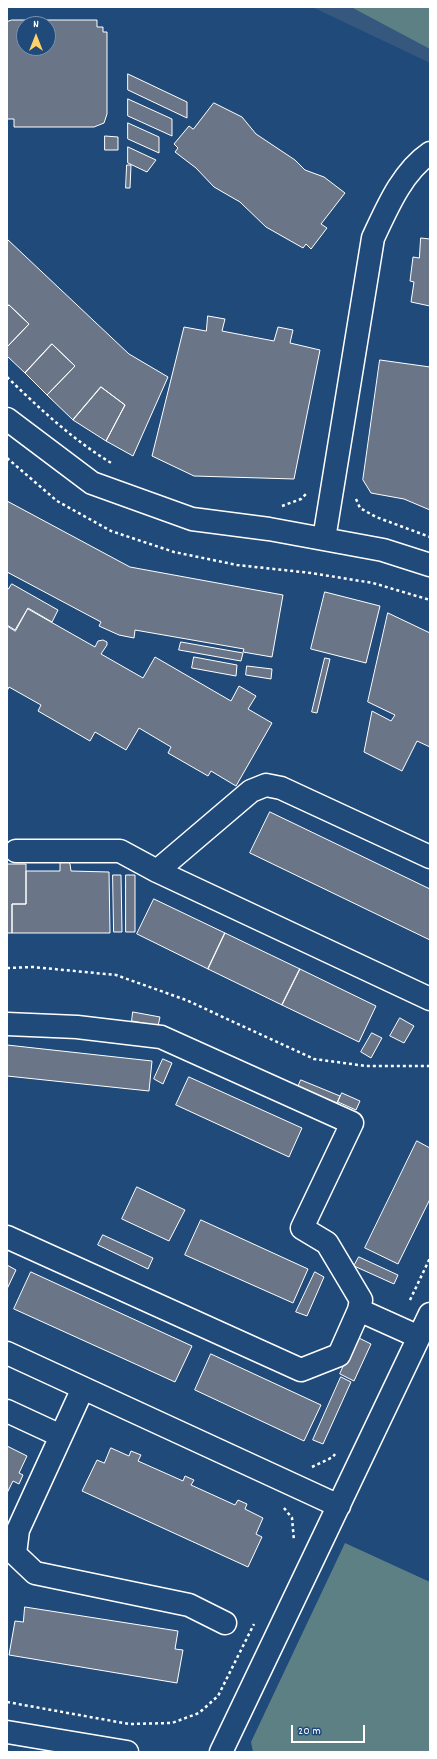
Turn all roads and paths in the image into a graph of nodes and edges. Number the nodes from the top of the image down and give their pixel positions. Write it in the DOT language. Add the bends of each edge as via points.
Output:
graph roads {
  1 [pos="430,152"];
  2 [pos="7,377"];
  3 [pos="7,419"];
  4 [pos="7,458"];
  5 [pos="116,465"];
  6 [pos="310,491"];
  7 [pos="353,494"];
  8 [pos="281,507"];
  9 [pos="430,536"];
  10 [pos="324,539"];
  11 [pos="430,565"];
  12 [pos="430,600"];
  13 [pos="16,851"];
  14 [pos="430,857"];
  15 [pos="157,871"];
  16 [pos="7,968"];
  17 [pos="430,1000"];
  18 [pos="7,1024"];
  19 [pos="430,1066"];
  20 [pos="7,1238"];
  21 [pos="430,1258"];
  22 [pos="407,1306"];
  23 [pos="358,1310"];
  24 [pos="430,1314"];
  25 [pos="419,1337"];
  26 [pos="7,1354"];
  27 [pos="83,1388"];
  28 [pos="7,1411"];
  29 [pos="61,1436"];
  30 [pos="337,1450"];
  31 [pos="310,1467"];
  32 [pos="281,1503"];
  33 [pos="339,1506"];
  34 [pos="291,1548"];
  35 [pos="256,1619"];
  36 [pos="225,1623"];
  37 [pos="7,1702"];
  38 [pos="7,1732"];
  39 [pos="127,1752"];
  40 [pos="221,1752"];
  1 -- 10 [label="street" via="418,161 392,198 373,238"];
  2 -- 5 [label="path" via="35,405 97,454"];
  3 -- 10 [label="street" via="99,485 192,519"];
  4 -- 12 [label="path" via="57,501 111,530 174,552 237,565 373,583"];
  6 -- 8 [label="path" via="301,499"];
  7 -- 9 [label="path" via="360,508 376,517"];
  10 -- 11 [label="street" via="383,550"];
  13 -- 15 [label="street" via="120,851"];
  14 -- 15 [label="street" via="281,788 266,785 251,792"];
  15 -- 17 [label="street"];
  16 -- 19 [label="path" via="33,967 116,975 186,1000 314,1059 366,1066"];
  18 -- 23 [label="street" via="76,1026 161,1037 352,1122 302,1228 327,1243 361,1300"];
  20 -- 23 [label="street" via="301,1370 339,1355"];
  21 -- 22 [label="path"];
  23 -- 25 [label="street"];
  24 -- 25 [label="street"];
  25 -- 33 [label="street"];
  26 -- 27 [label="street"];
  27 -- 29 [label="street"];
  27 -- 33 [label="street"];
  28 -- 29 [label="street"];
  29 -- 36 [label="street" via="18,1530 15,1554 35,1573 189,1605"];
  30 -- 31 [label="path" via="334,1456"];
  32 -- 34 [label="path" via="292,1518 294,1541"];
  33 -- 40 [label="street"];
  35 -- 37 [label="path" via="218,1696 199,1712 172,1723 129,1724"];
  38 -- 39 [label="street"];
}
